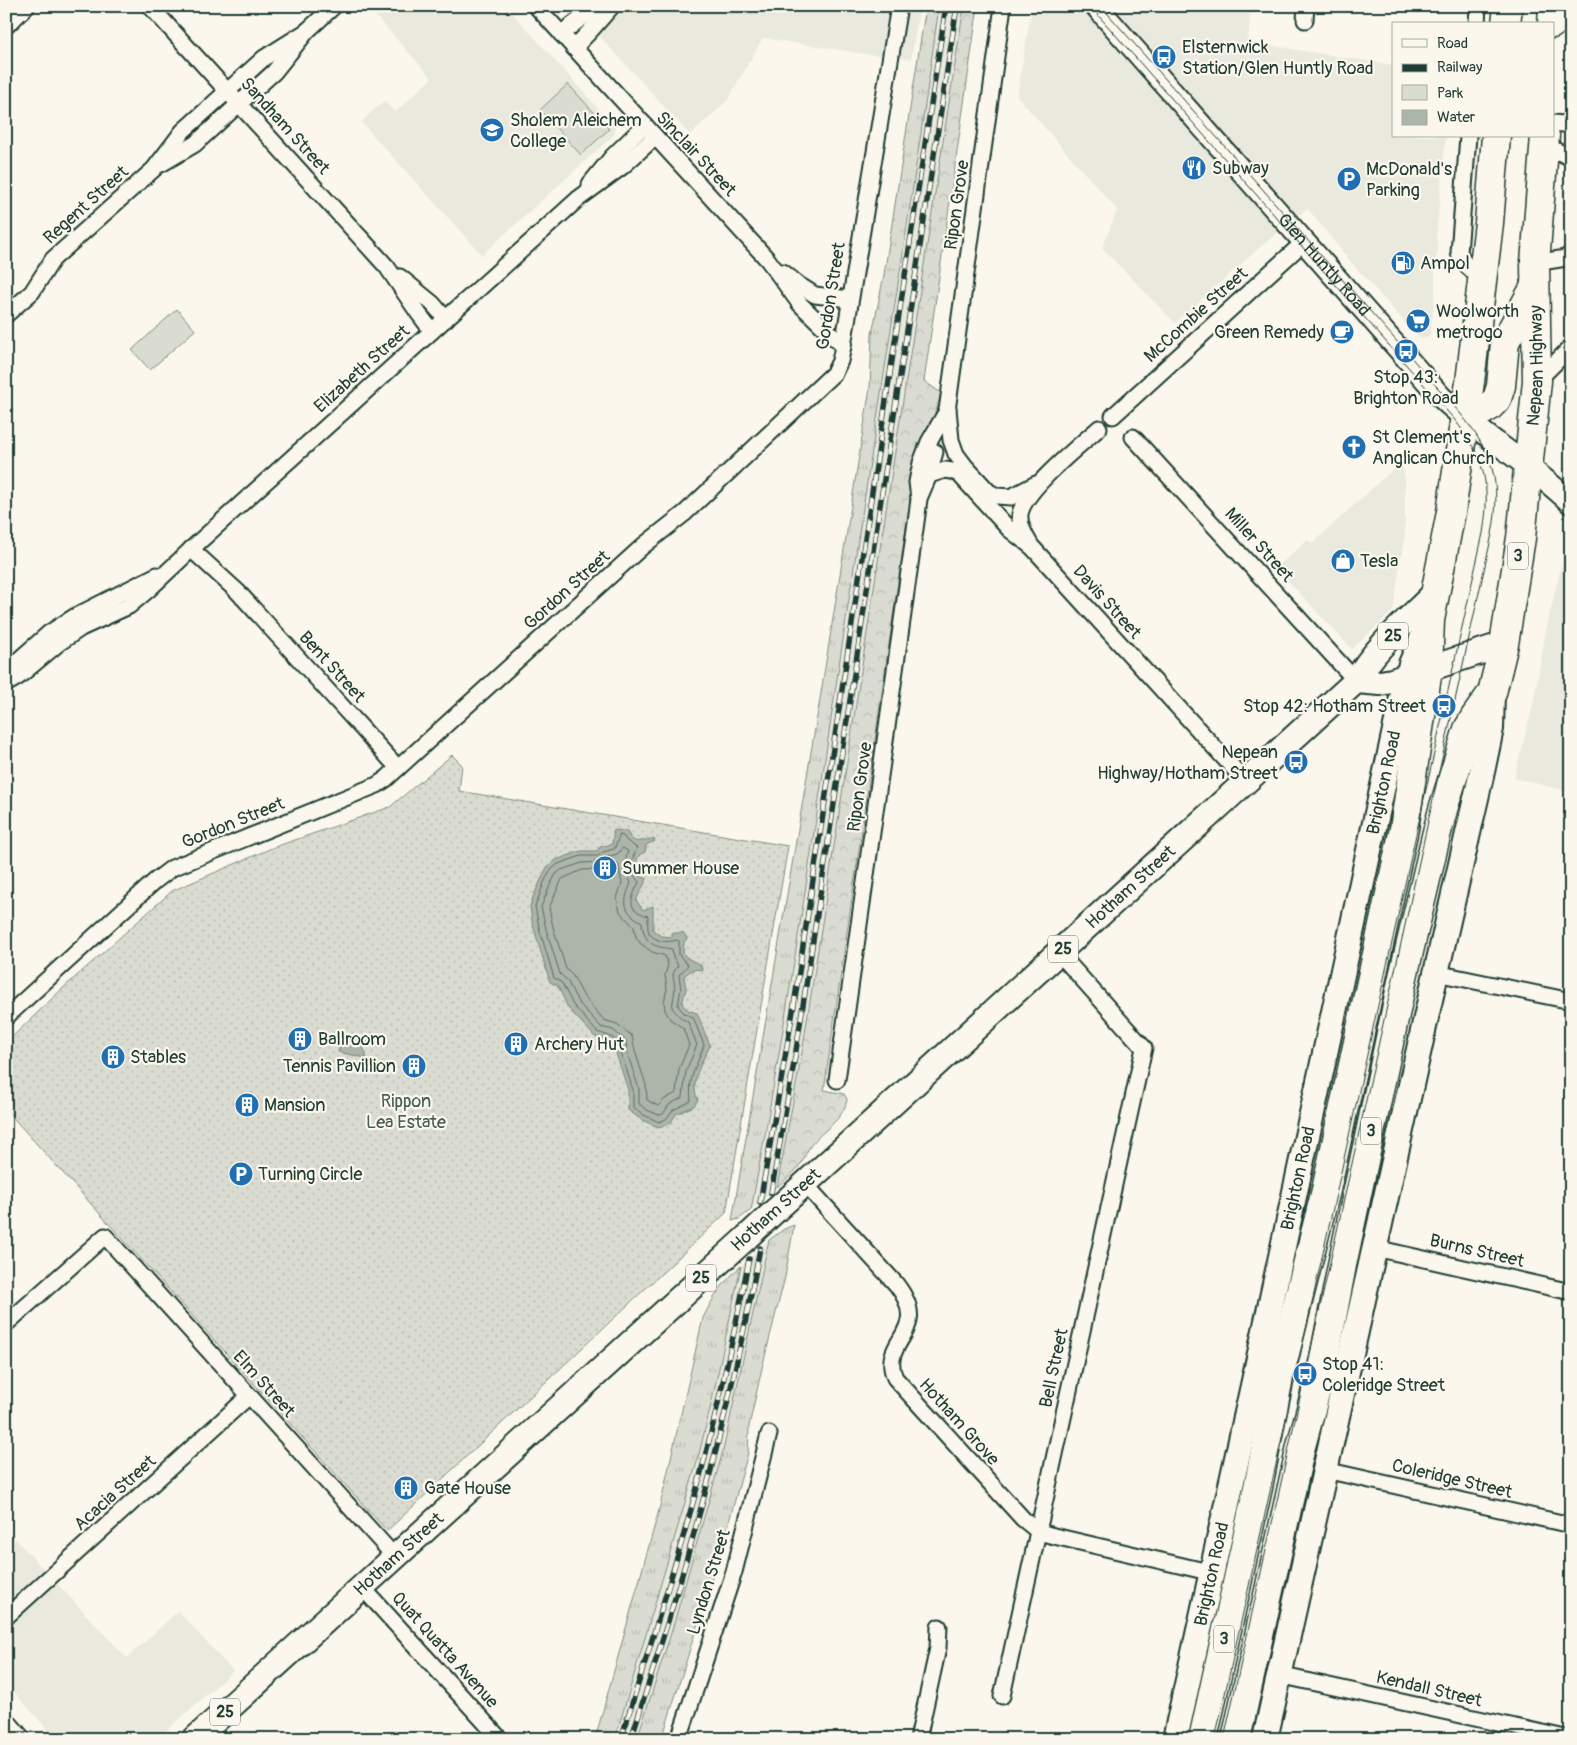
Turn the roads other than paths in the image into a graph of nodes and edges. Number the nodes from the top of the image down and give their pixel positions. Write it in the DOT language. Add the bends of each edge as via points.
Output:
graph roads {
  1 [pos="28,6"];
  2 [pos="334,6"];
  3 [pos="536,6"];
  4 [pos="596,6"];
  5 [pos="612,6"];
  6 [pos="899,6"];
  7 [pos="1003,6"];
  8 [pos="1478,6"];
  9 [pos="1508,6"];
  10 [pos="1553,6"];
  11 [pos="152,8"];
  12 [pos="1106,10"];
  13 [pos="1477,22"];
  14 [pos="1506,22"];
  15 [pos="1552,22"];
  16 [pos="6,26"];
  17 [pos="308,30"];
  18 [pos="561,34"];
  19 [pos="574,48"];
  20 [pos="228,91"];
  21 [pos="239,104"];
  22 [pos="1571,120"];
  23 [pos="645,125"];
  24 [pos="1554,131"];
  25 [pos="655,137"];
  26 [pos="1468,138"];
  27 [pos="1548,138"];
  28 [pos="1551,138"];
  29 [pos="1495,148"];
  30 [pos="1571,158"];
  31 [pos="1466,166"];
  32 [pos="154,169"];
  33 [pos="578,199"];
  34 [pos="1304,242"];
  35 [pos="1571,253"];
  36 [pos="768,260"];
  37 [pos="387,267"];
  38 [pos="1535,274"];
  39 [pos="1482,280"];
  40 [pos="850,299"];
  41 [pos="6,315"];
  42 [pos="446,318"];
  43 [pos="432,331"];
  44 [pos="842,346"];
  45 [pos="1571,348"];
  46 [pos="1537,381"];
  47 [pos="948,410"];
  48 [pos="1113,416"];
  49 [pos="1465,419"];
  50 [pos="1099,428"];
  51 [pos="1133,437"];
  52 [pos="1529,468"];
  53 [pos="929,475"];
  54 [pos="1040,482"];
  55 [pos="919,499"];
  56 [pos="1571,503"];
  57 [pos="195,545"];
  58 [pos="1032,547"];
  59 [pos="171,567"];
  60 [pos="1432,607"];
  61 [pos="1504,644"];
  62 [pos="6,671"];
  63 [pos="1418,673"];
  64 [pos="1356,681"];
  65 [pos="6,684"];
  66 [pos="1492,694"];
  67 [pos="398,768"];
  68 [pos="1246,782"];
  69 [pos="1059,952"];
  70 [pos="1436,973"];
  71 [pos="1571,1001"];
  72 [pos="6,1017"];
  73 [pos="837,1080"];
  74 [pos="1339,1127"];
  75 [pos="1370,1136"];
  76 [pos="805,1184"];
  77 [pos="1388,1187"];
  78 [pos="1375,1248"];
  79 [pos="1303,1286"];
  80 [pos="1571,1292"];
  81 [pos="1268,1317"];
  82 [pos="6,1324"];
  83 [pos="249,1396"];
  84 [pos="769,1434"];
  85 [pos="1325,1470"];
  86 [pos="1571,1524"];
  87 [pos="1039,1532"];
  88 [pos="1311,1532"];
  89 [pos="396,1557"];
  90 [pos="1213,1573"];
  91 [pos="1272,1577"];
  92 [pos="362,1587"];
  93 [pos="6,1617"];
  94 [pos="939,1627"];
  95 [pos="1279,1675"];
  96 [pos="1186,1690"];
  97 [pos="1002,1696"];
  98 [pos="6,1724"];
  99 [pos="1208,1737"];
  100 [pos="19,1739"];
  101 [pos="195,1739"];
  102 [pos="500,1739"];
  103 [pos="679,1739"];
  104 [pos="918,1739"];
  105 [pos="1175,1739"];
  106 [pos="1236,1739"];
  107 [pos="1265,1739"];
  108 [pos="1570,1739"];
  1 -- 16 [label="street"];
  2 -- 17 [label="street, Regent Street"];
  3 -- 18 [label="street, Sinclair Street"];
  4 -- 18 [label="street"];
  5 -- 19 [label="street"];
  6 -- 40 [label="street, Gordon Street"];
  7 -- 47 [label="street, Ripon Grove"];
  8 -- 13 [label="street"];
  9 -- 14 [label="highway"];
  10 -- 15 [label="highway"];
  11 -- 20 [label="street, Sandham Street"];
  12 -- 34 [label="street, Glen Huntly Road"];
  17 -- 20 [label="street, Regent Street" via="264,58"];
  17 -- 21 [label="street, Regent Street" via="274,72"];
  18 -- 19 [label="street, Sinclair Street"];
  19 -- 23 [label="street, Sinclair Street"];
  20 -- 21 [label="street, Sandham Street"];
  20 -- 32 [label="street, Regent Street" via="183,131"];
  21 -- 32 [label="street, Regent Street" via="195,144"];
  21 -- 37 [label="street, Sandham Street"];
  22 -- 24 [label="street"];
  23 -- 25 [label="street, Sinclair Street"];
  23 -- 33 [label="street, Elizabeth Street" via="612,156"];
  25 -- 33 [label="street, Elizabeth Street" via="623,166"];
  25 -- 36 [label="street, Sinclair Street"];
  26 -- 31 [label="street"];
  27 -- 38 [label="highway, Nepean Highway / 3"];
  28 -- 30 [label="street"];
  29 -- 31 [label="street"];
  29 -- 39 [label="highway, 3"];
  31 -- 39 [label="street" via="1459,253 1465,264"];
  32 -- 41 [label="street, Regent Street" via="53,259 32,292"];
  33 -- 42 [label="street, Elizabeth Street"];
  34 -- 48 [label="street, McCombie Street"];
  34 -- 49 [label="street, Glen Huntly Road" via="1441,397"];
  35 -- 38 [label="street"];
  36 -- 40 [label="street, Sinclair Street" via="816,295"];
  36 -- 44 [label="street, Sinclair Street" via="800,304"];
  37 -- 42 [label="street, Sandham Street"];
  37 -- 43 [label="street, Sandham Street"];
  38 -- 46 [label="highway, Nepean Highway / 3"];
  38 -- 49 [label="highway" via="1505,342 1497,399 1489,407"];
  39 -- 49 [label="highway, 3"];
  40 -- 44 [label="street, Gordon Street"];
  42 -- 43 [label="street, Elizabeth Street"];
  43 -- 57 [label="street, Elizabeth Street"];
  44 -- 67 [label="street, Gordon Street" via="837,368 826,382 685,513 643,546"];
  45 -- 46 [label="street"];
  46 -- 52 [label="highway, Nepean Highway / 3"];
  47 -- 53 [label="street, Ripon Grove"];
  47 -- 54 [label="street" via="956,454 992,494 1013,496"];
  47 -- 55 [label="street, Ripon Grove" via="923,457 917,482"];
  49 -- 52 [label="street, Glen Huntly Road"];
  49 -- 60 [label="highway, Brighton Road / 3"];
  50 -- 54 [label="street"];
  51 -- 64 [label="street, Miller Street"];
  52 -- 56 [label="street, Glen Huntly Road"];
  52 -- 61 [label="highway, 3"];
  53 -- 55 [label="street, Ripon Grove"];
  53 -- 58 [label="street, Davis Street" via="944,470 959,474 1009,529"];
  54 -- 58 [label="street" via="1020,516 1024,534"];
  55 -- 73 [label="street, Ripon Grove"];
  57 -- 59 [label="street, Elizabeth Street"];
  57 -- 67 [label="street, Bent Street"];
  58 -- 68 [label="street, Davis Street"];
  59 -- 62 [label="street, Elizabeth Street" via="74,617 49,633"];
  59 -- 65 [label="street, Elizabeth Street" via="129,606 81,628"];
  60 -- 63 [label="highway, Brighton Road / 3"];
  60 -- 64 [label="main road, Hotham Street / 25" via="1375,653"];
  61 -- 63 [label="main road"];
  61 -- 66 [label="highway, 3"];
  63 -- 64 [label="main road" via="1380,683"];
  63 -- 74 [label="highway, Brighton Road / 3" via="1404,829"];
  63 -- 81 [label="main road, Brighton Road"];
  64 -- 68 [label="main road, Hotham Street / 25"];
  66 -- 70 [label="main road" via="1489,738"];
  66 -- 75 [label="highway, 3" via="1468,729 1444,806 1403,977"];
  67 -- 72 [label="street, Gordon Street" via="377,785 172,868"];
  68 -- 69 [label="main road, Hotham Street / 25"];
  69 -- 76 [label="main road, Hotham Street / 25"];
  69 -- 87 [label="street, Bell Street" via="1144,1048"];
  70 -- 71 [label="street"];
  70 -- 77 [label="main road"];
  74 -- 75 [label="highway"];
  74 -- 79 [label="highway, Brighton Road / 3"];
  75 -- 77 [label="main road" via="1377,1138"];
  75 -- 91 [label="highway, 3" via="1325,1354"];
  76 -- 87 [label="street, Hotham Grove" via="896,1284 907,1301 909,1325 896,1345 892,1362 898,1382 1016,1512"];
  76 -- 89 [label="main road, Hotham Street / 25, bridge"];
  77 -- 78 [label="main road"];
  78 -- 80 [label="street, Burns Street"];
  78 -- 85 [label="main road"];
  79 -- 81 [label="main road"];
  79 -- 99 [label="highway, Brighton Road / 3" via="1280,1377"];
  81 -- 90 [label="main road, Brighton Road"];
  82 -- 83 [label="street, Elm Street" via="105,1236"];
  83 -- 89 [label="street, Elm Street"];
  83 -- 93 [label="street, Acacia Street"];
  84 -- 103 [label="street, Lyndon Street" via="734,1572"];
  85 -- 86 [label="street, Coleridge Street"];
  85 -- 88 [label="main road"];
  87 -- 90 [label="street, Hotham Grove"];
  87 -- 97 [label="street, Bell Street"];
  88 -- 91 [label="main road"];
  88 -- 95 [label="main road"];
  89 -- 92 [label="main road, Hotham Street / 25"];
  90 -- 96 [label="main road, Brighton Road"];
  91 -- 106 [label="highway, 3"];
  92 -- 101 [label="main road, Hotham Street / 25"];
  92 -- 102 [label="street, Quat Quatta Avenue"];
  94 -- 104 [label="street" via="939,1643"];
  95 -- 107 [label="main road"];
  95 -- 108 [label="street, Kendall Street"];
  96 -- 99 [label="main road" via="1188,1701"];
  96 -- 105 [label="main road, Brighton Road"];
  98 -- 100 [label="street"];
}
